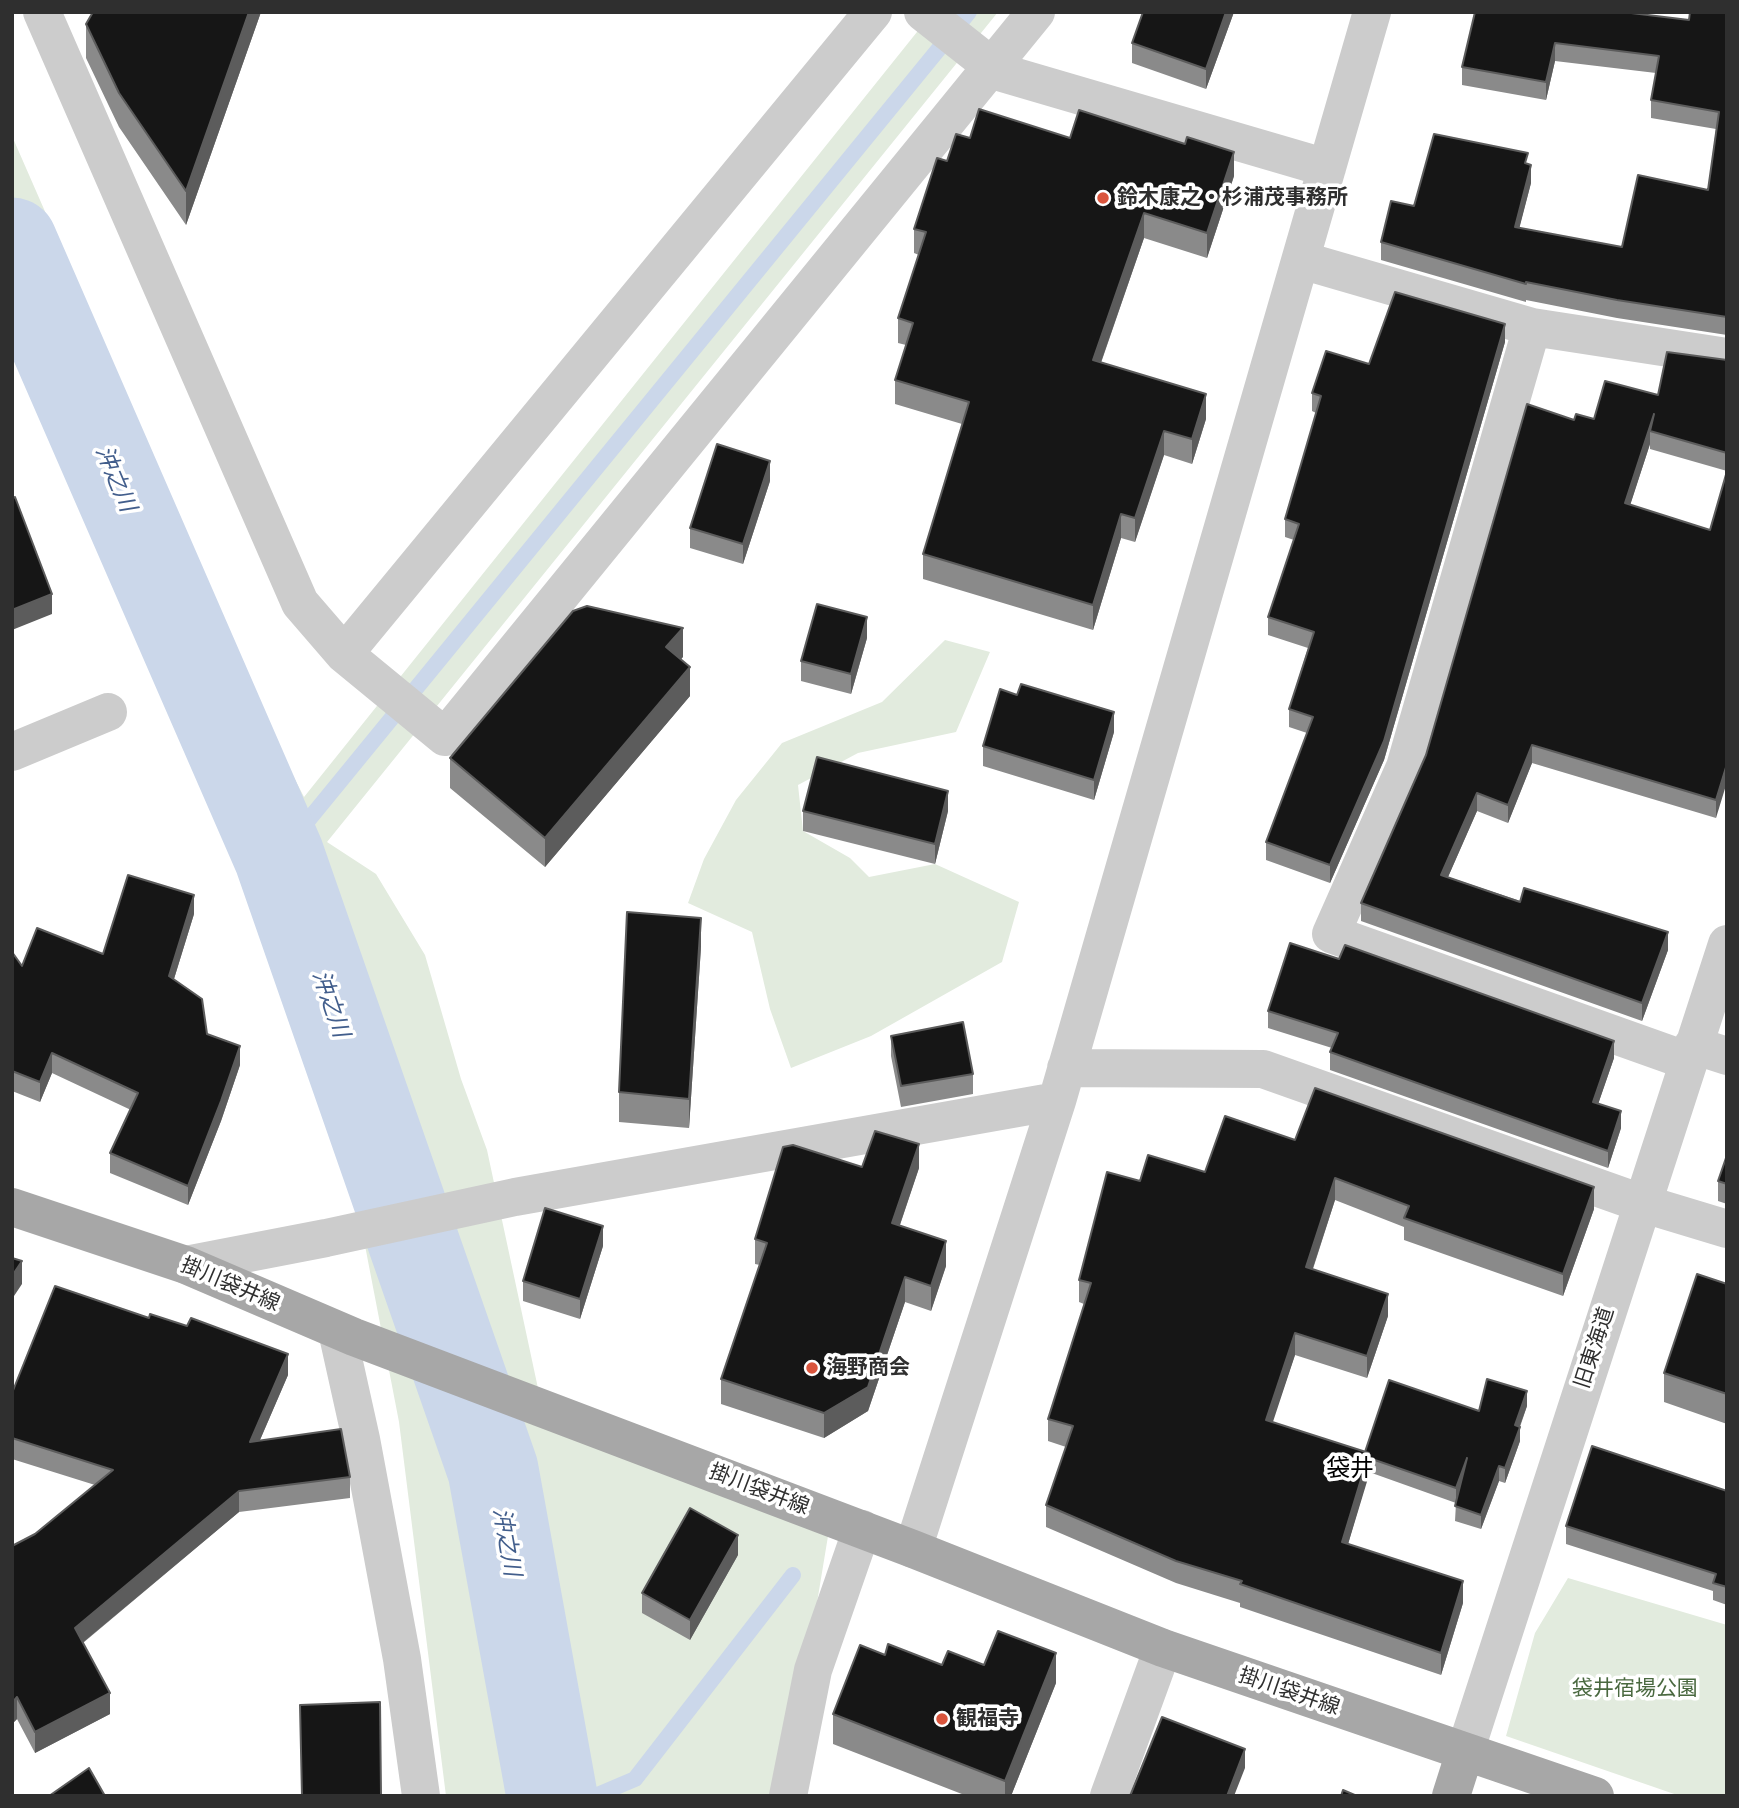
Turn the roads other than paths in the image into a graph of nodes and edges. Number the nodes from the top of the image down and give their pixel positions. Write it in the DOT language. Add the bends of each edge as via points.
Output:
graph roads {
  1 [pos="42,12"];
  2 [pos="873,12"];
  3 [pos="923,12"];
  4 [pos="1036,12"];
  5 [pos="1372,12"];
  6 [pos="986,63"];
  7 [pos="1327,168"];
  8 [pos="1301,260"];
  9 [pos="1532,327"];
  10 [pos="1727,357"];
  11 [pos="344,654"];
  12 [pos="108,712"];
  13 [pos="12,752"];
  14 [pos="1727,944"];
  15 [pos="1703,1054"];
  16 [pos="1062,1085"];
  17 [pos="1641,1203"];
  18 [pos="12,1208"];
  19 [pos="1727,1230"];
  20 [pos="186,1265"];
  21 [pos="346,1334"];
  22 [pos="862,1529"];
  23 [pos="913,1549"];
  24 [pos="1163,1648"];
  25 [pos="1465,1752"];
  26 [pos="421,1796"];
  27 [pos="788,1796"];
  28 [pos="1109,1796"];
  29 [pos="1451,1796"];
  30 [pos="1595,1796"];
  1 -- 11 [label="street" via="300,603"];
  2 -- 11 [label="street"];
  3 -- 6 [label="street"];
  4 -- 6 [label="street"];
  5 -- 7 [label="street"];
  6 -- 7 [label="street" via="999,72"];
  6 -- 11 [label="street" via="438,731"];
  7 -- 8 [label="street"];
  8 -- 9 [label="street"];
  8 -- 16 [label="street"];
  9 -- 10 [label="street"];
  9 -- 15 [label="street" via="1405,767 1331,934"];
  12 -- 13 [label="street"];
  14 -- 15 [label="street, 旧東海道"];
  15 -- 17 [label="street, 旧東海道"];
  16 -- 17 [label="street" via="1263,1069"];
  16 -- 20 [label="street"];
  16 -- 23 [label="street"];
  17 -- 19 [label="street"];
  17 -- 25 [label="street, 旧東海道"];
  18 -- 20 [label="main road, 掛川袋井線"];
  20 -- 21 [label="main road, 掛川袋井線"];
  21 -- 22 [label="main road, 掛川袋井線"];
  21 -- 26 [label="street"];
  22 -- 23 [label="main road, 掛川袋井線"];
  22 -- 27 [label="street" via="813,1670"];
  23 -- 24 [label="main road, 掛川袋井線"];
  24 -- 25 [label="main road, 掛川袋井線"];
  24 -- 28 [label="street"];
  25 -- 29 [label="main road"];
  25 -- 30 [label="main road, 掛川袋井線"];
}
